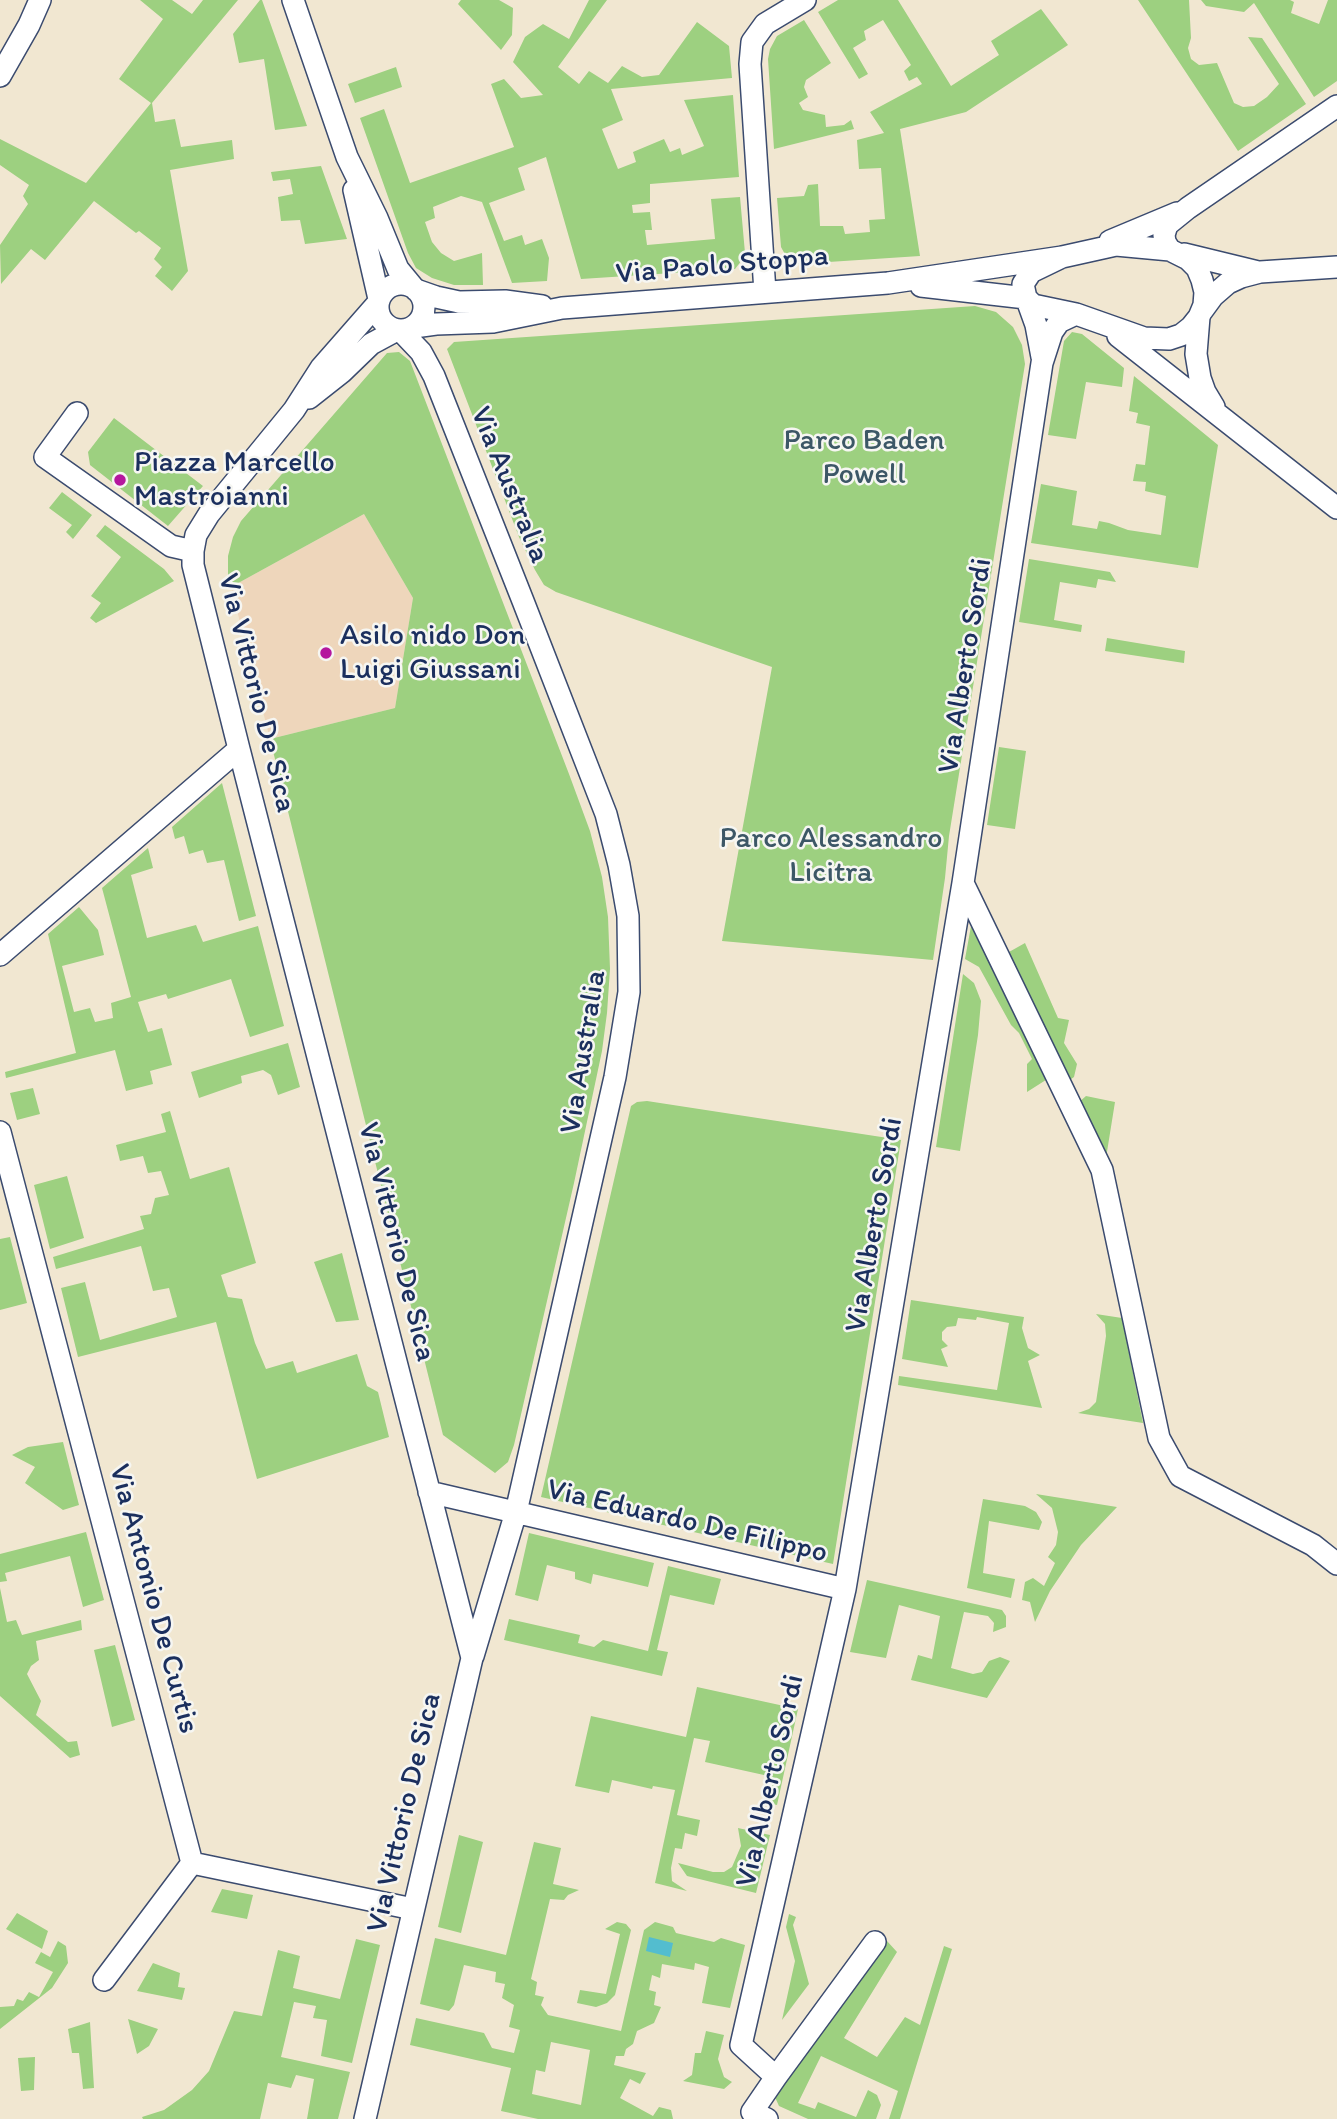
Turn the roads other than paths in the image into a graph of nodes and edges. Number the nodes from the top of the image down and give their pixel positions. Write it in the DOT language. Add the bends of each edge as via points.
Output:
graph roads {
  1 [pos="40,0"];
  2 [pos="293,0"];
  3 [pos="805,0"];
  4 [pos="0,76"];
  5 [pos="1337,106"];
  6 [pos="347,157"];
  7 [pos="1188,208"];
  8 [pos="1083,251"];
  9 [pos="1173,251"];
  10 [pos="1062,257"];
  11 [pos="1337,267"];
  12 [pos="1260,272"];
  13 [pos="888,283"];
  14 [pos="414,288"];
  15 [pos="765,292"];
  16 [pos="1026,299"];
  17 [pos="378,301"];
  18 [pos="562,308"];
  19 [pos="1076,314"];
  20 [pos="1200,314"];
  21 [pos="1103,324"];
  22 [pos="412,326"];
  23 [pos="1042,363"];
  24 [pos="294,410"];
  25 [pos="77,413"];
  26 [pos="1219,415"];
  27 [pos="1337,508"];
  28 [pos="192,551"];
  29 [pos="239,749"];
  30 [pos="963,883"];
  31 [pos="0,955"];
  32 [pos="0,1132"];
  33 [pos="429,1492"];
  34 [pos="516,1512"];
  35 [pos="1337,1564"];
  36 [pos="845,1589"];
  37 [pos="472,1658"];
  38 [pos="192,1863"];
  39 [pos="413,1909"];
  40 [pos="875,1942"];
  41 [pos="104,1980"];
  42 [pos="776,2077"];
  43 [pos="365,2119"];
  44 [pos="767,2119"];
  1 -- 4 [label="street"];
  2 -- 6 [label="street"];
  3 -- 15 [label="street" via="765,24 752,42"];
  5 -- 7 [label="street"];
  6 -- 14 [label="street" via="398,269"];
  6 -- 17 [label="street"];
  7 -- 8 [label="street"];
  7 -- 9 [label="street" via="1167,225 1165,242"];
  8 -- 9 [label="street" via="1116,245"];
  8 -- 10 [label="street"];
  9 -- 12 [label="street"];
  9 -- 20 [label="street" via="1188,259 1202,279 1205,292"];
  10 -- 13 [label="street, Via Paolo Stoppa"];
  10 -- 16 [label="street" via="1027,276"];
  11 -- 12 [label="street"];
  12 -- 20 [label="street, Via Paolo Stoppa" via="1228,283"];
  13 -- 15 [label="street, Via Paolo Stoppa"];
  13 -- 16 [label="street, Via Paolo Stoppa"];
  14 -- 17 [label="street" via="396,284"];
  14 -- 18 [label="street" via="459,302"];
  14 -- 22 [label="street" via="425,306"];
  15 -- 18 [label="street, Via Paolo Stoppa"];
  16 -- 19 [label="street, Via Paolo Stoppa" via="1037,306"];
  16 -- 23 [label="street, Via Alberto Sordi"];
  17 -- 22 [label="street" via="378,312 388,327"];
  17 -- 24 [label="street" via="321,368"];
  18 -- 22 [label="street" via="493,322"];
  19 -- 21 [label="street, Via Paolo Stoppa"];
  19 -- 23 [label="street, Via Alberto Sordi" via="1059,322 1052,332"];
  20 -- 21 [label="street, Via Paolo Stoppa" via="1191,327 1169,339 1144,338"];
  20 -- 26 [label="street" via="1196,354 1200,377"];
  21 -- 26 [label="street"];
  22 -- 24 [label="street" via="371,344"];
  22 -- 34 [label="street, Via Australia" via="606,814 628,916 629,992 615,1077"];
  23 -- 30 [label="street, Via Alberto Sordi"];
  24 -- 28 [label="street, Via Vittorio De Sica" via="209,514"];
  25 -- 28 [label="street" via="45,457 171,546"];
  26 -- 27 [label="street"];
  28 -- 29 [label="street, Via Vittorio De Sica"];
  29 -- 31 [label="street"];
  29 -- 33 [label="street, Via Vittorio De Sica"];
  30 -- 35 [label="street" via="1102,1170 1159,1438 1180,1476 1313,1545"];
  30 -- 36 [label="street, Via Alberto Sordi"];
  32 -- 38 [label="street, Via Antonio De Curtis"];
  33 -- 34 [label="street, Via Eduardo De Filippo"];
  33 -- 37 [label="street, Via Vittorio De Sica"];
  34 -- 36 [label="street, Via Eduardo De Filippo"];
  34 -- 37 [label="street, Via Australia"];
  36 -- 42 [label="street, Via Alberto Sordi" via="741,2045"];
  37 -- 39 [label="street, Via Vittorio De Sica"];
  38 -- 39 [label="street"];
  38 -- 41 [label="street"];
  39 -- 43 [label="street, Via Vittorio De Sica"];
  40 -- 42 [label="street"];
  42 -- 44 [label="street" via="752,2112"];
}
